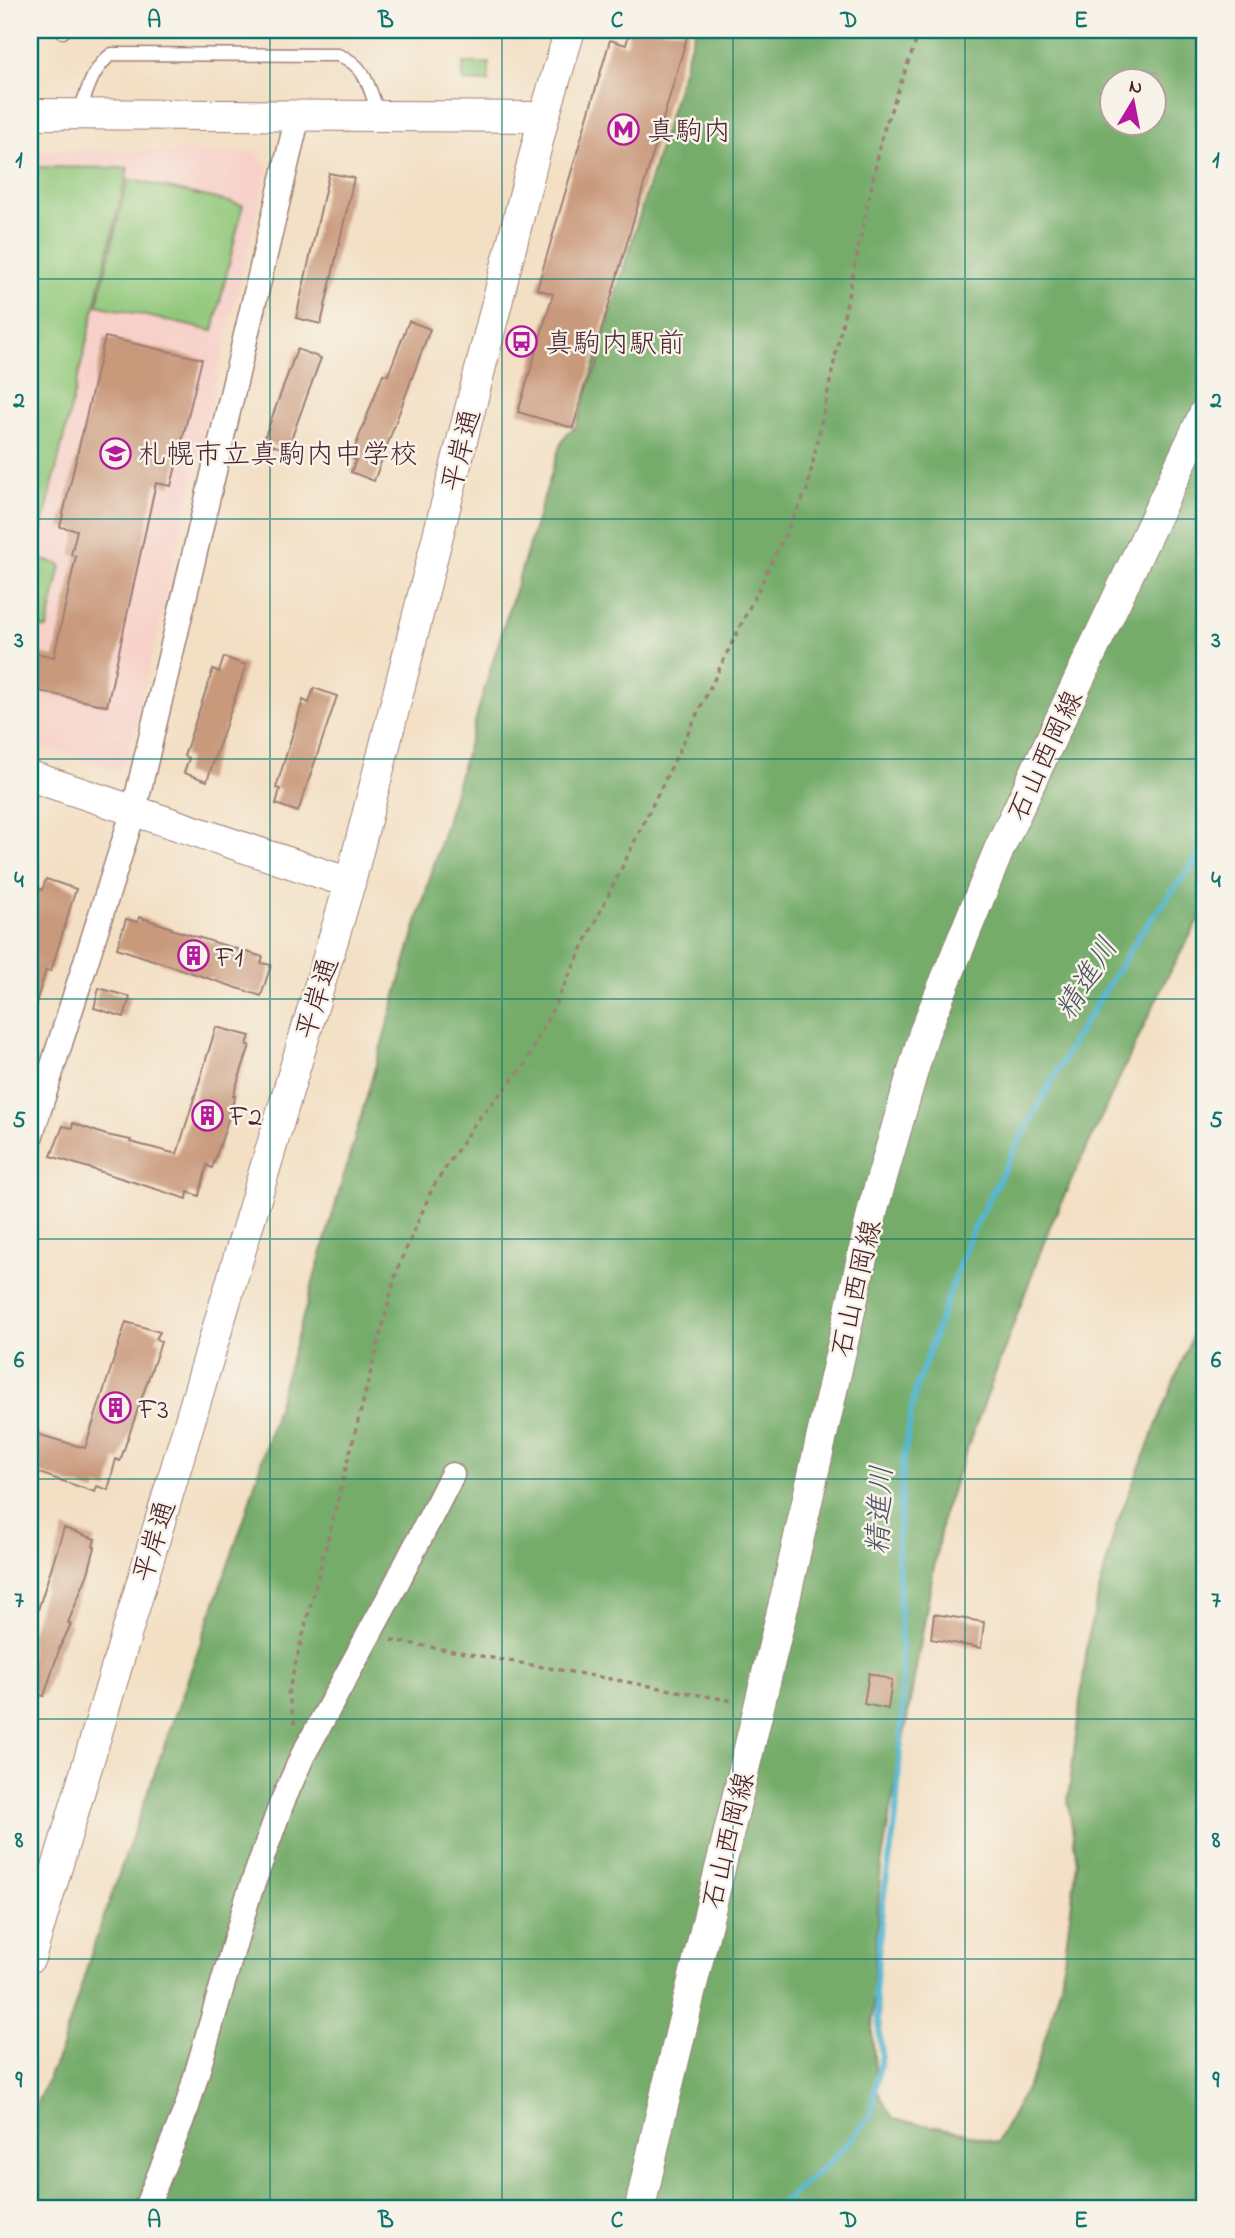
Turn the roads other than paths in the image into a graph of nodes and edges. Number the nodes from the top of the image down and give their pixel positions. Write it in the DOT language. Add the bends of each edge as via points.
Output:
graph roads {
  1 [pos="570,30"];
  2 [pos="30,114"];
  3 [pos="79,114"];
  4 [pos="298,115"];
  5 [pos="379,115"];
  6 [pos="544,117"];
  7 [pos="1205,412"];
  8 [pos="30,776"];
  9 [pos="134,810"];
  10 [pos="350,883"];
  11 [pos="30,1138"];
  12 [pos="452,1475"];
  13 [pos="30,1953"];
  14 [pos="146,2208"];
  15 [pos="640,2208"];
  1 -- 6 [label="street, 平岸通"];
  2 -- 3 [label="street"];
  3 -- 4 [label="street"];
  3 -- 5 [label="lane" via="103,60 125,54 338,55 352,60 364,73"];
  4 -- 5 [label="street"];
  4 -- 9 [label="street"];
  5 -- 6 [label="street"];
  6 -- 10 [label="street, 平岸通"];
  7 -- 15 [label="street, 石山西岡線" via="1000,847 924,1033 874,1205"];
  8 -- 9 [label="street"];
  9 -- 10 [label="street"];
  9 -- 11 [label="street"];
  10 -- 13 [label="street, 平岸通"];
  12 -- 14 [label="street" via="281,1805 248,1897 187,2106"];
}
